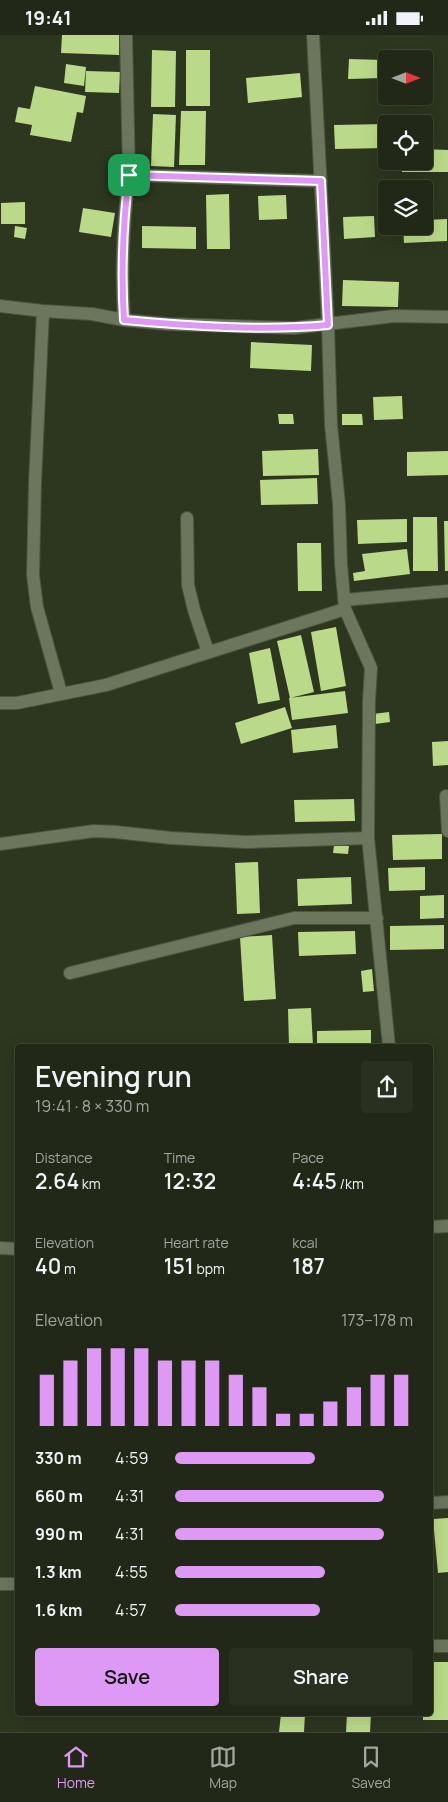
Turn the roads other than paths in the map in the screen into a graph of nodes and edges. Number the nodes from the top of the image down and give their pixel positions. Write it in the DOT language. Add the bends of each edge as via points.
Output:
graph roads {
  1 [pos="126,35"];
  2 [pos="313,35"];
  3 [pos="129,175"];
  4 [pos="321,181"];
  5 [pos="0,306"];
  6 [pos="43,311"];
  7 [pos="448,317"];
  8 [pos="124,320"];
  9 [pos="328,325"];
  10 [pos="186,518"];
  11 [pos="448,591"];
  12 [pos="344,604"];
  13 [pos="208,652"];
  14 [pos="61,693"];
  15 [pos="0,703"];
  16 [pos="446,796"];
  17 [pos="448,831"];
  18 [pos="368,838"];
  19 [pos="0,844"];
  20 [pos="377,918"];
  21 [pos="70,973"];
  22 [pos="389,1044"];
  23 [pos="433,1227"];
  24 [pos="448,1227"];
  25 [pos="0,1248"];
  26 [pos="15,1249"];
  27 [pos="448,1502"];
  28 [pos="433,1503"];
  29 [pos="0,1584"];
  30 [pos="15,1584"];
  31 [pos="433,1646"];
  32 [pos="448,1646"];
  1 -- 3 [label="street"];
  2 -- 4 [label="street"];
  3 -- 4 [label="street"];
  3 -- 8 [label="street"];
  4 -- 9 [label="street"];
  5 -- 6 [label="street"];
  6 -- 8 [label="street"];
  6 -- 14 [label="street" via="33,575 37,607"];
  7 -- 9 [label="street" via="394,316"];
  8 -- 9 [label="street" via="294,328"];
  9 -- 12 [label="street" via="331,425"];
  10 -- 13 [label="street" via="188,585"];
  11 -- 12 [label="street"];
  12 -- 13 [label="street"];
  12 -- 18 [label="street" via="371,668"];
  13 -- 14 [label="street" via="106,685"];
  14 -- 15 [label="street" via="17,703"];
  16 -- 17 [label="street"];
  18 -- 19 [label="street" via="245,842 94,831"];
  18 -- 20 [label="street"];
  20 -- 21 [label="street" via="294,918"];
  20 -- 22 [label="street"];
  23 -- 24 [label="street"];
  25 -- 26 [label="street"];
  27 -- 28 [label="street"];
  29 -- 30 [label="street"];
  31 -- 32 [label="street"];
}
